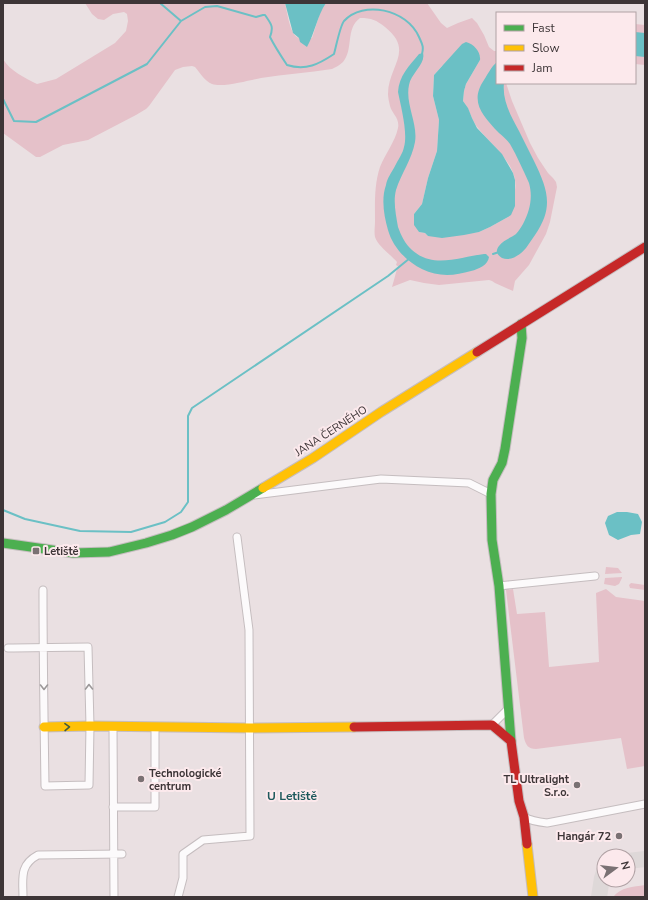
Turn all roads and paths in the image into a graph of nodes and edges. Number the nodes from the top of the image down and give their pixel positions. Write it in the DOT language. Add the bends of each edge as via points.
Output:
graph roads {
  1 [pos="645,247"];
  2 [pos="521,324"];
  3 [pos="491,494"];
  4 [pos="250,496"];
  5 [pos="237,538"];
  6 [pos="3,543"];
  7 [pos="595,576"];
  8 [pos="499,586"];
  9 [pos="43,590"];
  10 [pos="8,648"];
  11 [pos="43,648"];
  12 [pos="509,708"];
  13 [pos="492,725"];
  14 [pos="90,726"];
  15 [pos="44,727"];
  16 [pos="113,727"];
  17 [pos="155,728"];
  18 [pos="250,728"];
  19 [pos="512,740"];
  20 [pos="645,804"];
  21 [pos="113,807"];
  22 [pos="524,817"];
  23 [pos="113,854"];
  24 [pos="122,854"];
  25 [pos="23,897"];
  26 [pos="114,897"];
  27 [pos="178,897"];
  28 [pos="532,897"];
  1 -- 2 [label="street, JANA ČERNÉHO"];
  2 -- 3 [label="street" via="522,338 505,449 502,463 493,480"];
  2 -- 4 [label="street, JANA ČERNÉHO"];
  3 -- 4 [label="street" via="469,483 380,479"];
  3 -- 8 [label="street" via="492,540"];
  4 -- 6 [label="street, JANA ČERNÉHO" via="209,519 172,535 109,552 73,553"];
  5 -- 18 [label="street" via="249,630"];
  7 -- 8 [label="street"];
  8 -- 12 [label="street"];
  9 -- 11 [label="street"];
  10 -- 11 [label="street"];
  14 -- 11 [label="street, one-way" via="88,647"];
  11 -- 15 [label="street, one-way"];
  12 -- 13 [label="street"];
  12 -- 19 [label="street"];
  13 -- 18 [label="street"];
  13 -- 19 [label="street"];
  15 -- 14 [label="street, one-way"];
  14 -- 15 [label="street" via="89,785 46,786"];
  14 -- 16 [label="street"];
  16 -- 17 [label="street"];
  16 -- 21 [label="street"];
  17 -- 18 [label="street"];
  17 -- 21 [label="street" via="155,807"];
  18 -- 27 [label="street" via="250,836 203,840 183,854 183,878"];
  19 -- 22 [label="street" via="519,801"];
  20 -- 22 [label="street" via="546,823"];
  21 -- 23 [label="street"];
  22 -- 28 [label="street"];
  23 -- 24 [label="street"];
  23 -- 25 [label="street" via="38,855 32,858 23,872"];
  23 -- 26 [label="street"];
}
